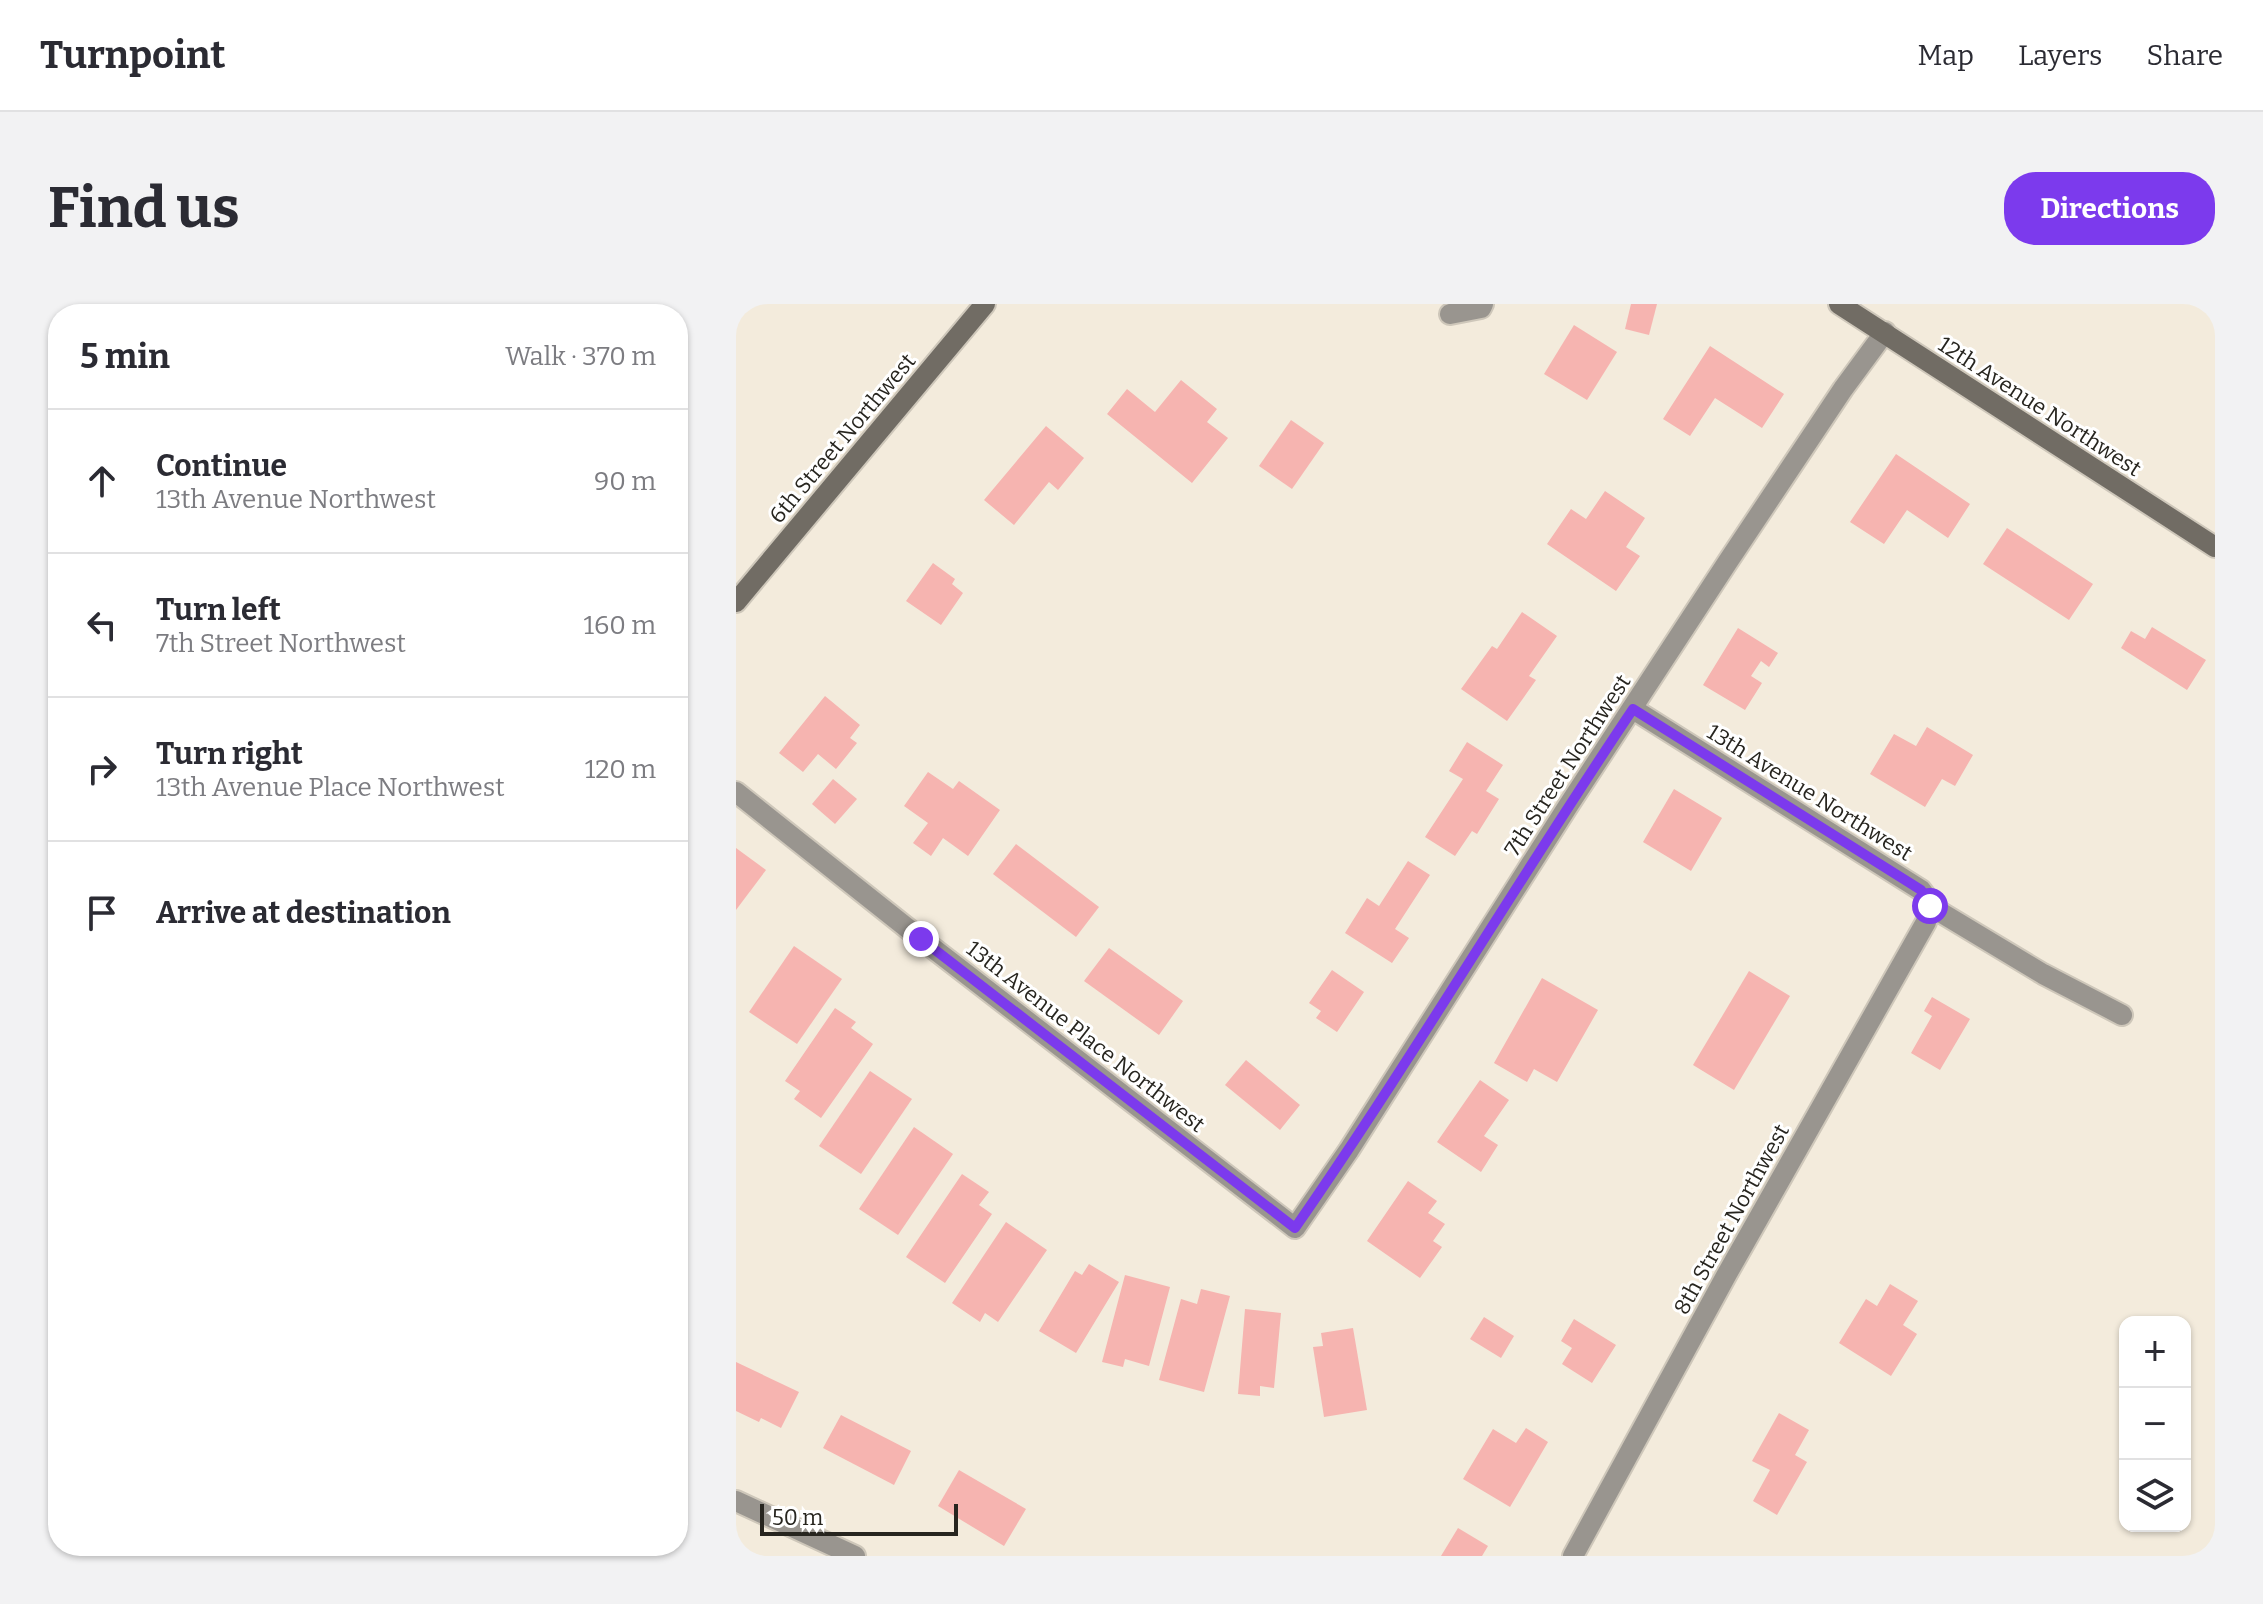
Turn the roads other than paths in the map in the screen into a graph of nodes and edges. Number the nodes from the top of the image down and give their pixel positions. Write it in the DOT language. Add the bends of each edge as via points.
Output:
graph roads {
  1 [pos="985,304"];
  2 [pos="1483,304"];
  3 [pos="1839,304"];
  4 [pos="1450,314"];
  5 [pos="1885,332"];
  6 [pos="2215,547"];
  7 [pos="736,602"];
  8 [pos="1633,709"];
  9 [pos="736,792"];
  10 [pos="1930,906"];
  11 [pos="2122,1015"];
  12 [pos="1295,1228"];
  13 [pos="736,1501"];
  14 [pos="855,1556"];
  15 [pos="1573,1556"];
  1 -- 7 [label="main road, 6th Street Northwest"];
  2 -- 4 [label="street"];
  3 -- 5 [label="main road, 12th Avenue Northwest"];
  5 -- 6 [label="main road, 12th Avenue Northwest"];
  5 -- 8 [label="street, 7th Street Northwest"];
  8 -- 10 [label="street, 13th Avenue Northwest" via="1921,890"];
  8 -- 12 [label="street, 7th Street Northwest"];
  9 -- 12 [label="street, 13th Avenue Place Northwest"];
  10 -- 11 [label="street, 13th Avenue Northwest"];
  10 -- 15 [label="street, 8th Street Northwest" via="1926,922"];
  13 -- 14 [label="street"];
}
